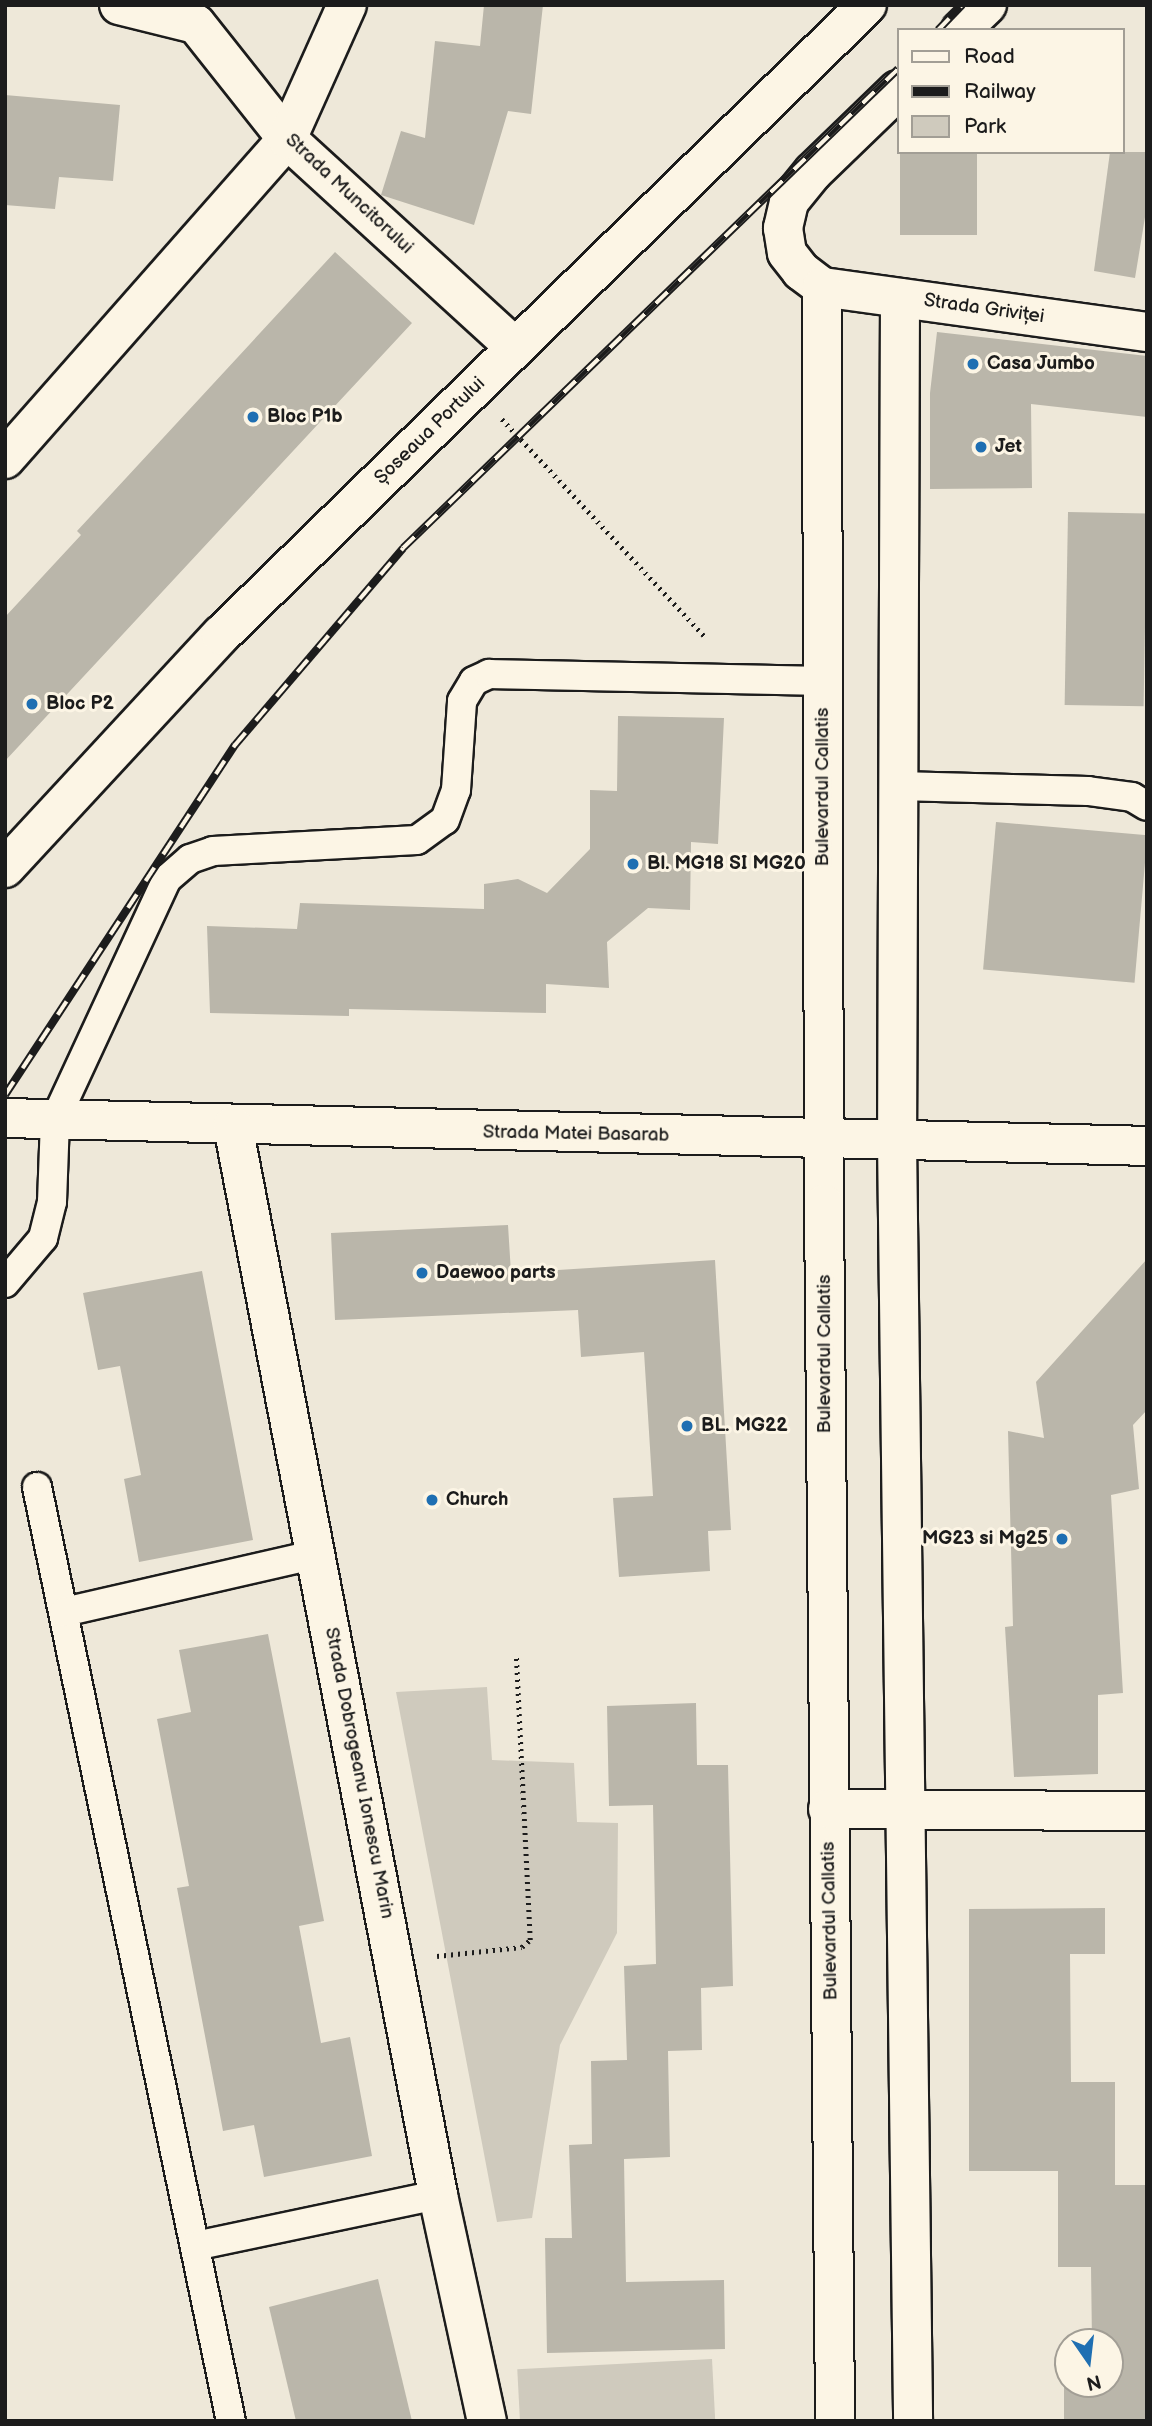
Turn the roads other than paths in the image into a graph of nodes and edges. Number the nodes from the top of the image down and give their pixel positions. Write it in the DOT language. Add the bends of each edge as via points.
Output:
graph roads {
  1 [pos="118,5"];
  2 [pos="347,5"];
  3 [pos="867,5"];
  4 [pos="986,5"];
  5 [pos="963,28"];
  6 [pos="897,91"];
  7 [pos="287,139"];
  8 [pos="822,287"];
  9 [pos="900,298"];
  10 [pos="1147,332"];
  11 [pos="516,347"];
  12 [pos="5,459"];
  13 [pos="823,681"];
  14 [pos="898,786"];
  15 [pos="1147,806"];
  16 [pos="5,868"];
  17 [pos="5,1118"];
  18 [pos="55,1120"];
  19 [pos="233,1126"];
  20 [pos="824,1139"];
  21 [pos="897,1140"];
  22 [pos="1147,1146"];
  23 [pos="5,1283"];
  24 [pos="37,1488"];
  25 [pos="317,1554"];
  26 [pos="64,1612"];
  27 [pos="828,1809"];
  28 [pos="904,1809"];
  29 [pos="1147,1811"];
  30 [pos="438,2195"];
  31 [pos="195,2246"];
  32 [pos="230,2421"];
  33 [pos="487,2421"];
  34 [pos="835,2421"];
  35 [pos="913,2421"];
  1 -- 7 [label="street, Strada Muncitorului" via="196,24"];
  2 -- 7 [label="street"];
  3 -- 11 [label="street, Șoseaua Portului"];
  4 -- 5 [label="street"];
  6 -- 8 [label="street" via="813,172 789,202 783,228 787,253"];
  7 -- 11 [label="street, Strada Muncitorului"];
  7 -- 12 [label="street"];
  8 -- 9 [label="street, Strada Griviței"];
  8 -- 13 [label="street, Bulevardul Callatis"];
  9 -- 10 [label="street, Strada Griviței"];
  9 -- 14 [label="street"];
  11 -- 16 [label="street, Șoseaua Portului" via="221,635"];
  13 -- 18 [label="lane" via="489,674 474,681 462,701 456,790 445,820 417,840 213,851 190,859 167,879"];
  13 -- 20 [label="street, Bulevardul Callatis"];
  14 -- 15 [label="lane" via="1088,792 1132,797"];
  14 -- 21 [label="street"];
  17 -- 18 [label="street, Strada Matei Basarab"];
  18 -- 19 [label="street, Strada Matei Basarab"];
  18 -- 23 [label="lane" via="52,1202 43,1238"];
  19 -- 20 [label="street, Strada Matei Basarab"];
  19 -- 25 [label="street, Strada Dobrogeanu Ionescu Marin"];
  20 -- 21 [label="street, Strada Matei Basarab"];
  20 -- 27 [label="street, Bulevardul Callatis"];
  21 -- 22 [label="street, Strada Matei Basarab"];
  21 -- 28 [label="street"];
  24 -- 26 [label="lane"];
  25 -- 26 [label="lane"];
  25 -- 30 [label="street, Strada Dobrogeanu Ionescu Marin"];
  26 -- 31 [label="lane"];
  27 -- 28 [label="street"];
  27 -- 34 [label="street, Bulevardul Callatis"];
  28 -- 29 [label="street"];
  28 -- 35 [label="street"];
  30 -- 31 [label="lane"];
  30 -- 33 [label="street, Strada Dobrogeanu Ionescu Marin"];
  31 -- 32 [label="lane"];
}
